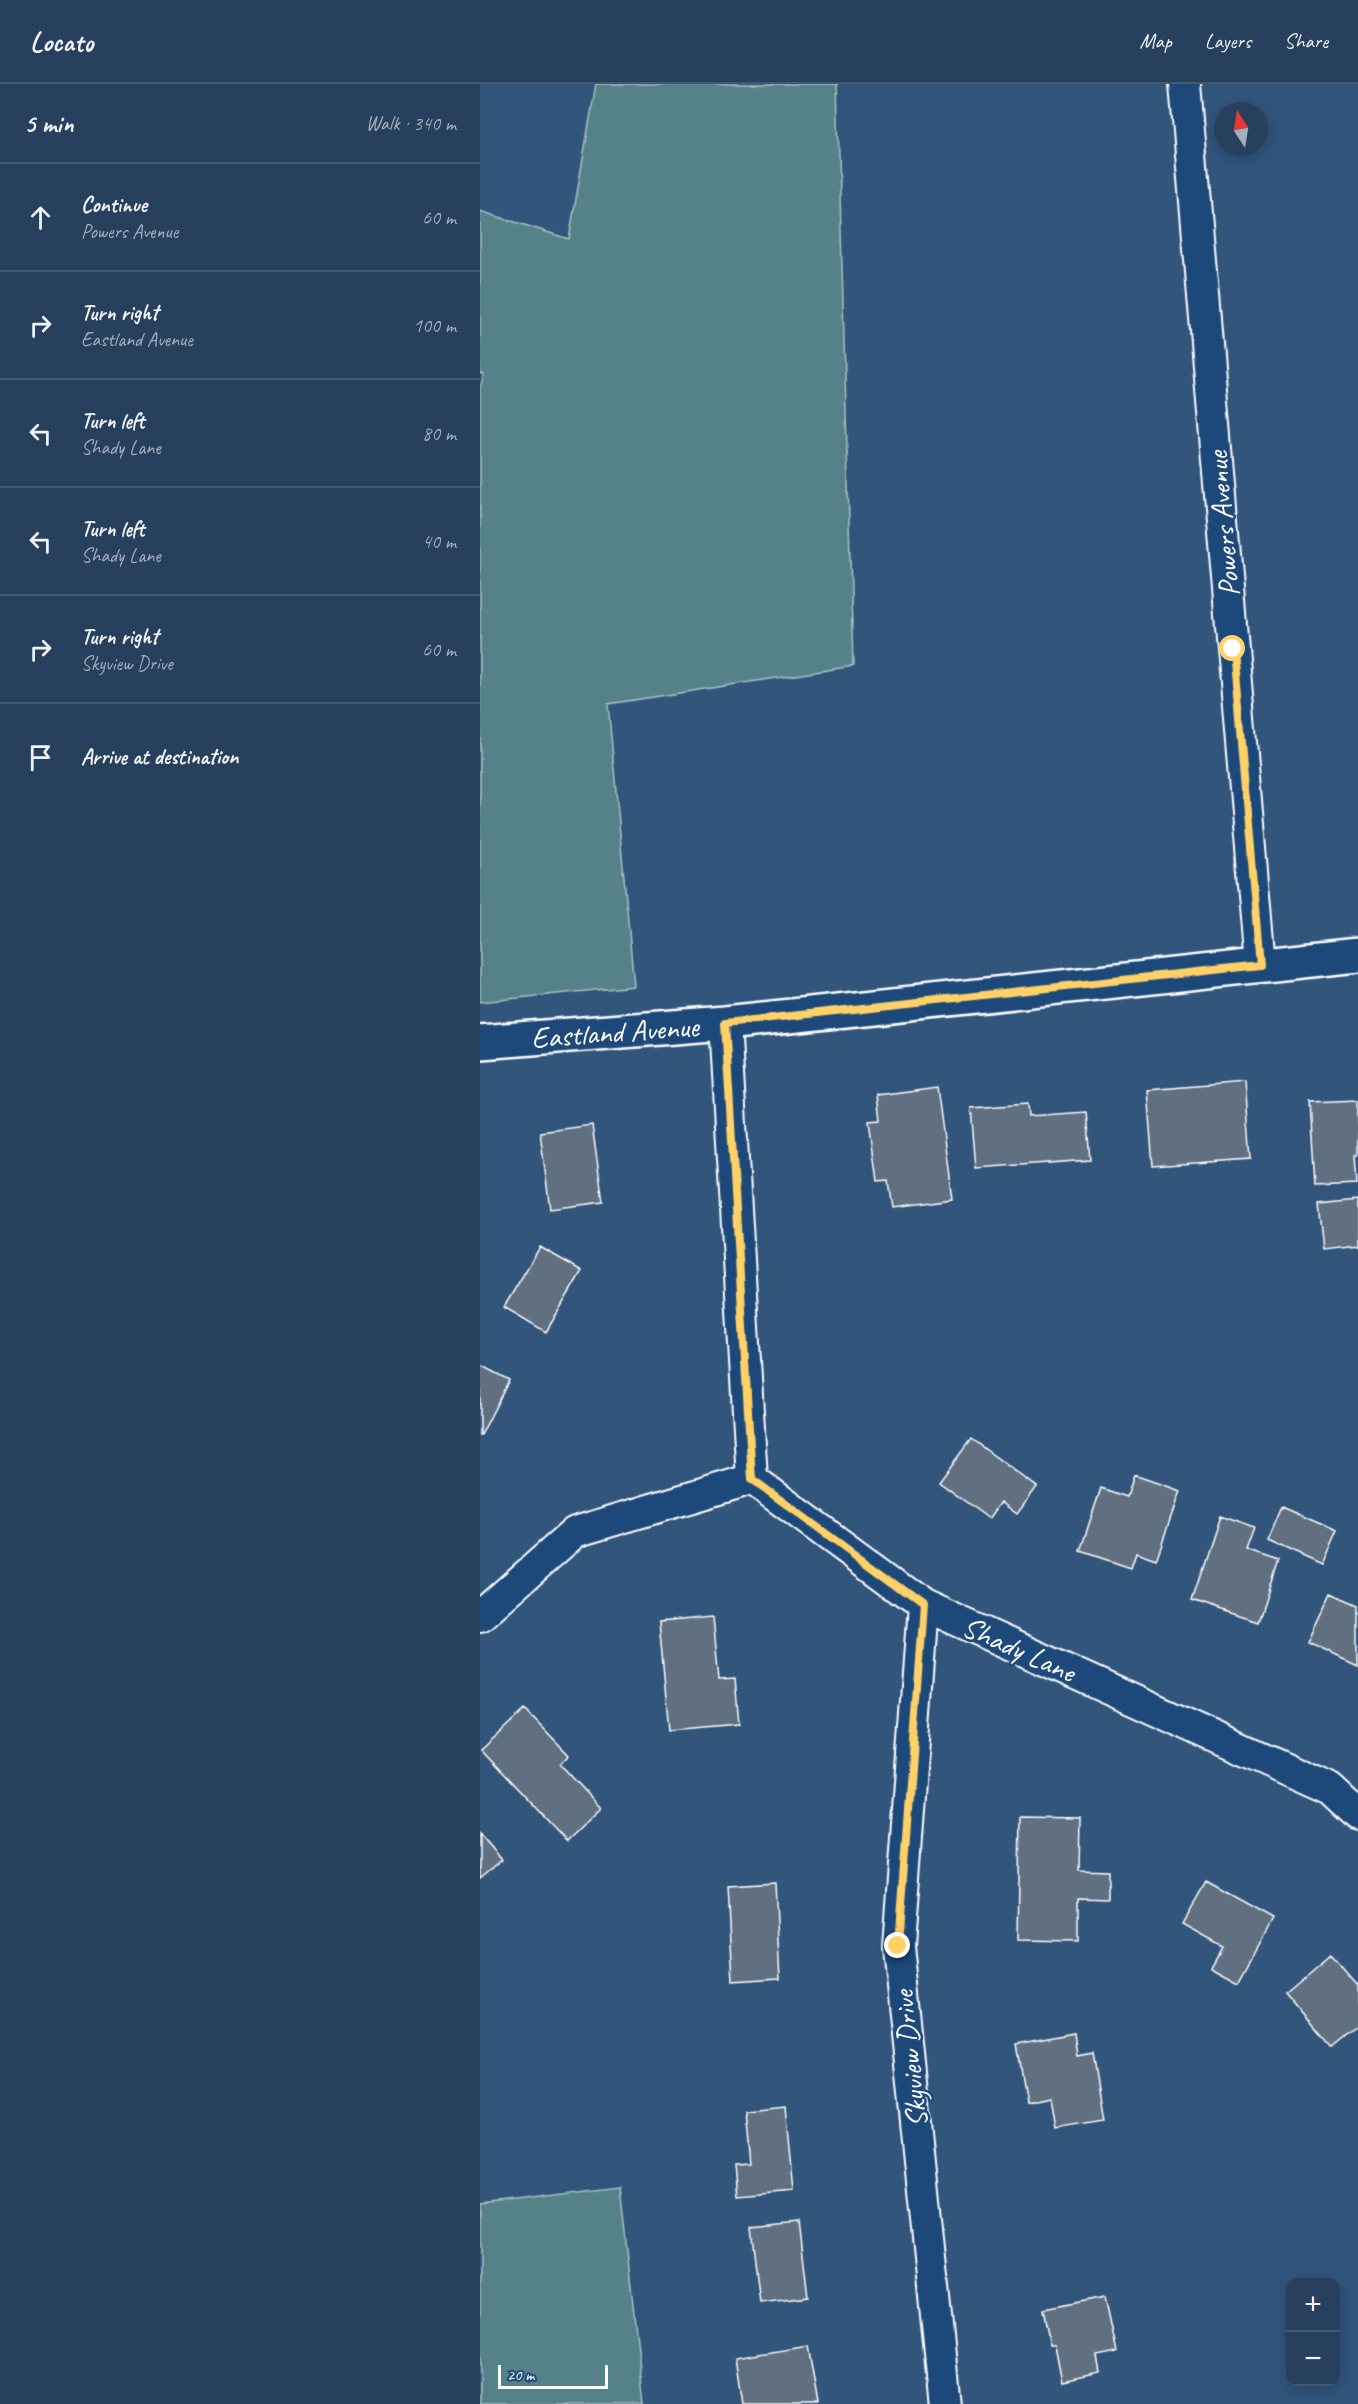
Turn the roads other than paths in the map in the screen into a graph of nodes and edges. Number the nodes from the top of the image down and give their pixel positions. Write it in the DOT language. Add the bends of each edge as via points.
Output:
graph roads {
  1 [pos="1185,84"];
  2 [pos="1358,955"];
  3 [pos="1260,965"];
  4 [pos="725,1023"];
  5 [pos="480,1042"];
  6 [pos="752,1479"];
  7 [pos="923,1605"];
  8 [pos="480,1616"];
  9 [pos="1358,1815"];
  10 [pos="945,2404"];
  1 -- 3 [label="street, Powers Avenue"];
  2 -- 3 [label="street, Eastland Avenue"];
  3 -- 4 [label="street, Eastland Avenue"];
  4 -- 5 [label="street, Eastland Avenue"];
  4 -- 6 [label="street"];
  6 -- 7 [label="street, Shady Lane"];
  6 -- 8 [label="street" via="575,1532"];
  7 -- 9 [label="street, Shady Lane" via="1330,1789"];
  7 -- 10 [label="street, Skyview Drive" via="898,1946"];
}
